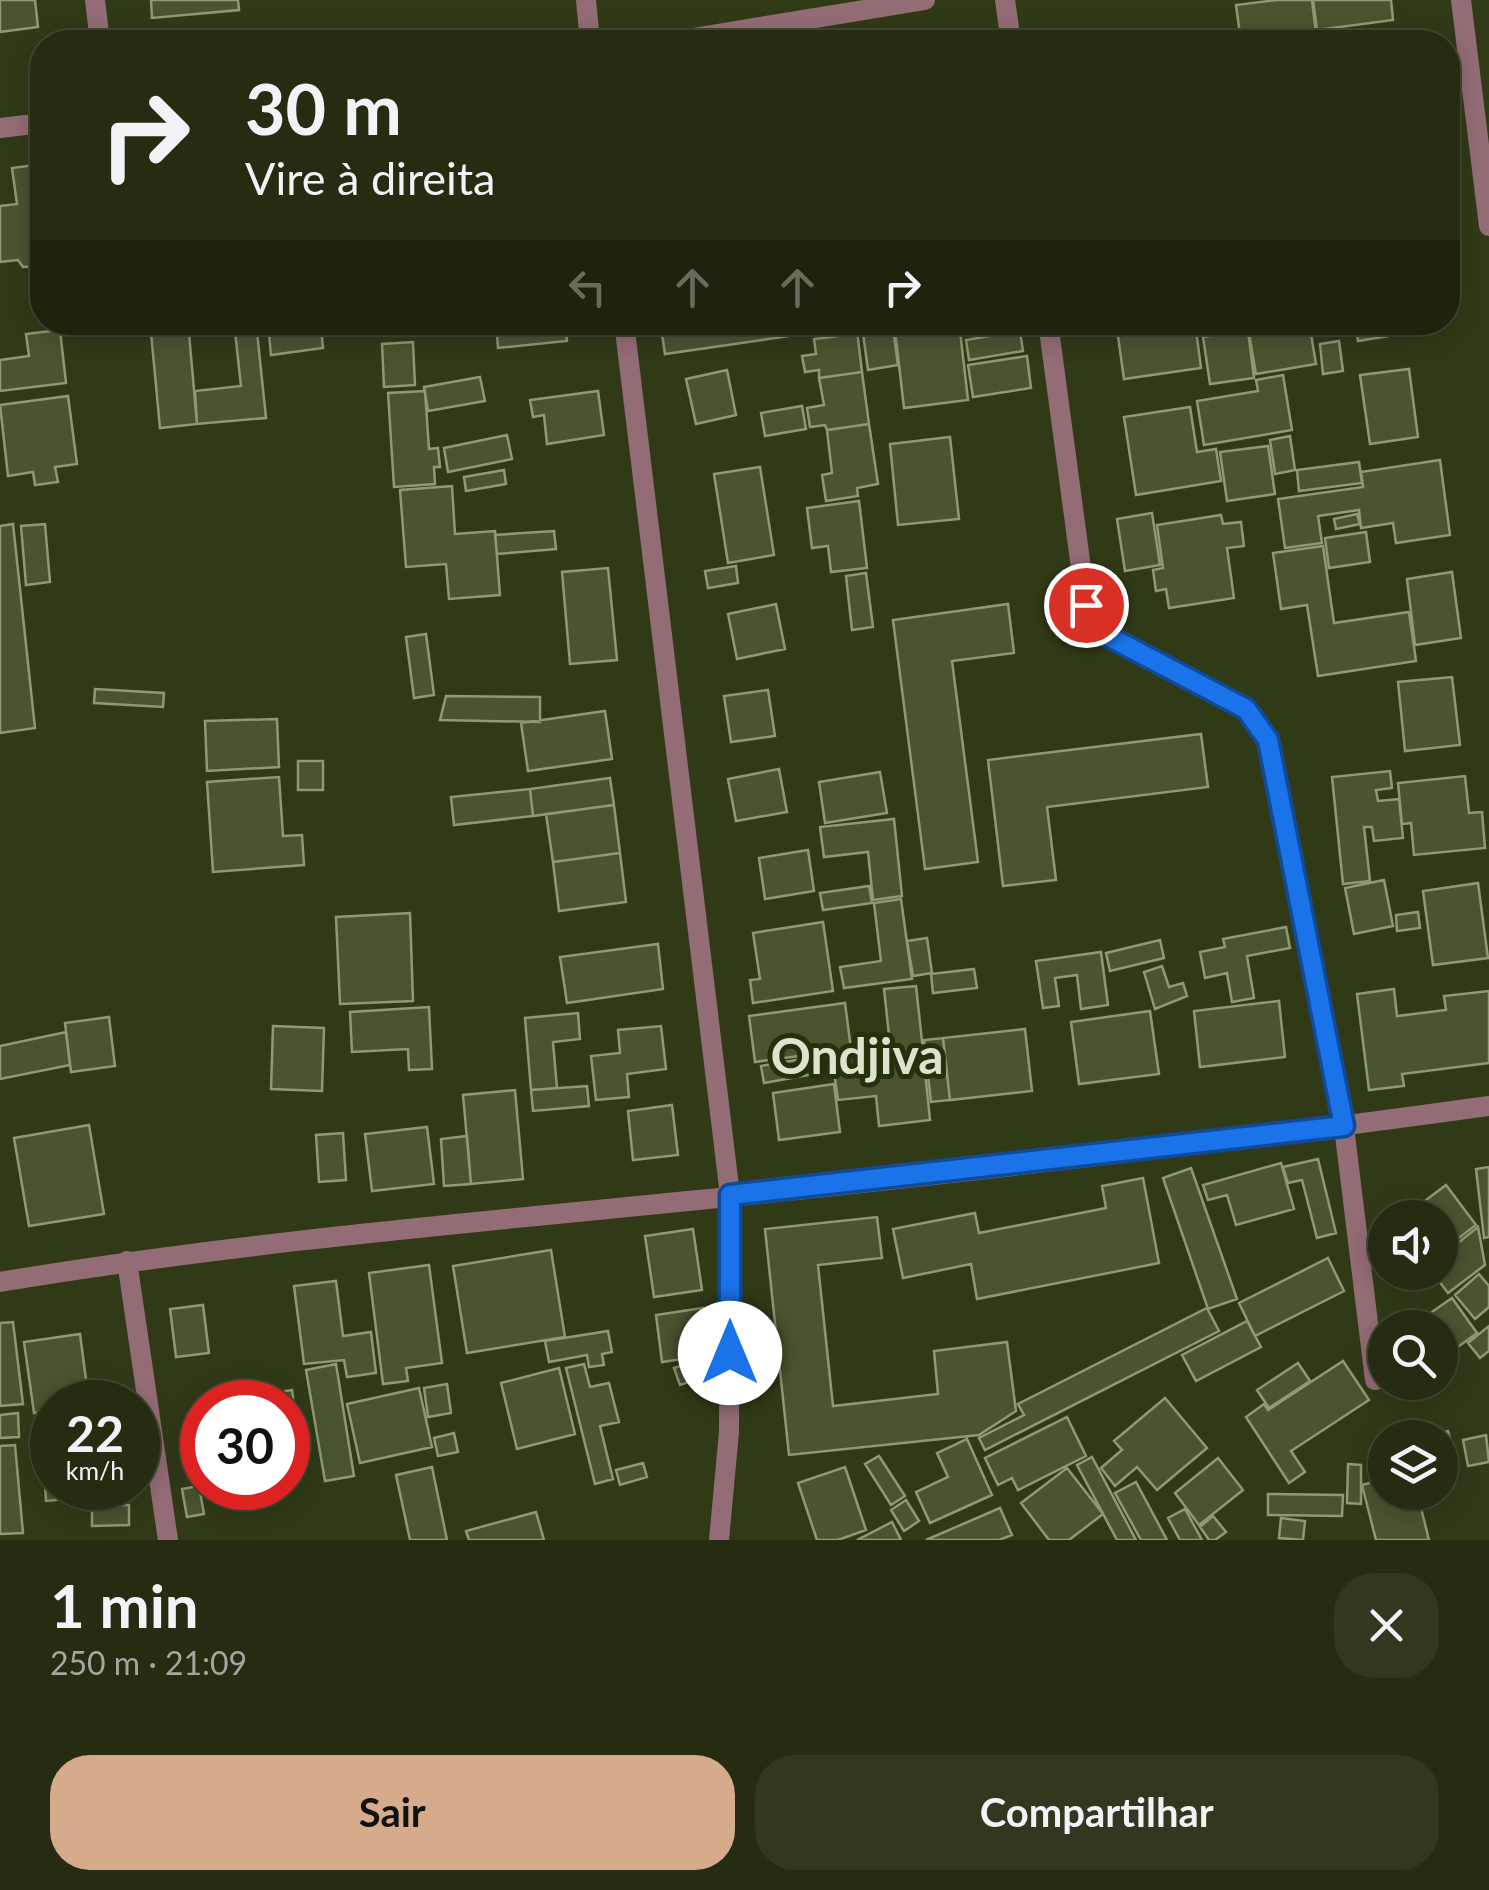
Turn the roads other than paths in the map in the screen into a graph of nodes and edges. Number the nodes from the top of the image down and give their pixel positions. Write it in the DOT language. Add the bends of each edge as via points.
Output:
graph roads {
  1 [pos="95,0"];
  2 [pos="586,0"];
  3 [pos="924,0"];
  4 [pos="1005,0"];
  5 [pos="1460,0"];
  6 [pos="99,30"];
  7 [pos="589,30"];
  8 [pos="742,30"];
  9 [pos="1009,30"];
  10 [pos="30,125"];
  11 [pos="0,128"];
  12 [pos="1489,226"];
  13 [pos="626,335"];
  14 [pos="1050,335"];
  15 [pos="1489,1106"];
  16 [pos="1344,1126"];
  17 [pos="730,1195"];
  18 [pos="127,1260"];
  19 [pos="0,1282"];
  20 [pos="1368,1323"];
  21 [pos="168,1540"];
  22 [pos="720,1540"];
  1 -- 6 [label="street"];
  2 -- 7 [label="street"];
  3 -- 8 [label="street"];
  4 -- 9 [label="street"];
  5 -- 12 [label="street"];
  10 -- 11 [label="street"];
  13 -- 17 [label="street"];
  14 -- 16 [label="street" via="1086,605 1104,634 1246,709 1268,740"];
  15 -- 16 [label="street"];
  16 -- 17 [label="street"];
  16 -- 20 [label="street"];
  17 -- 18 [label="street"];
  17 -- 22 [label="street" via="729,1432"];
  18 -- 19 [label="street"];
  18 -- 21 [label="street"];
}
